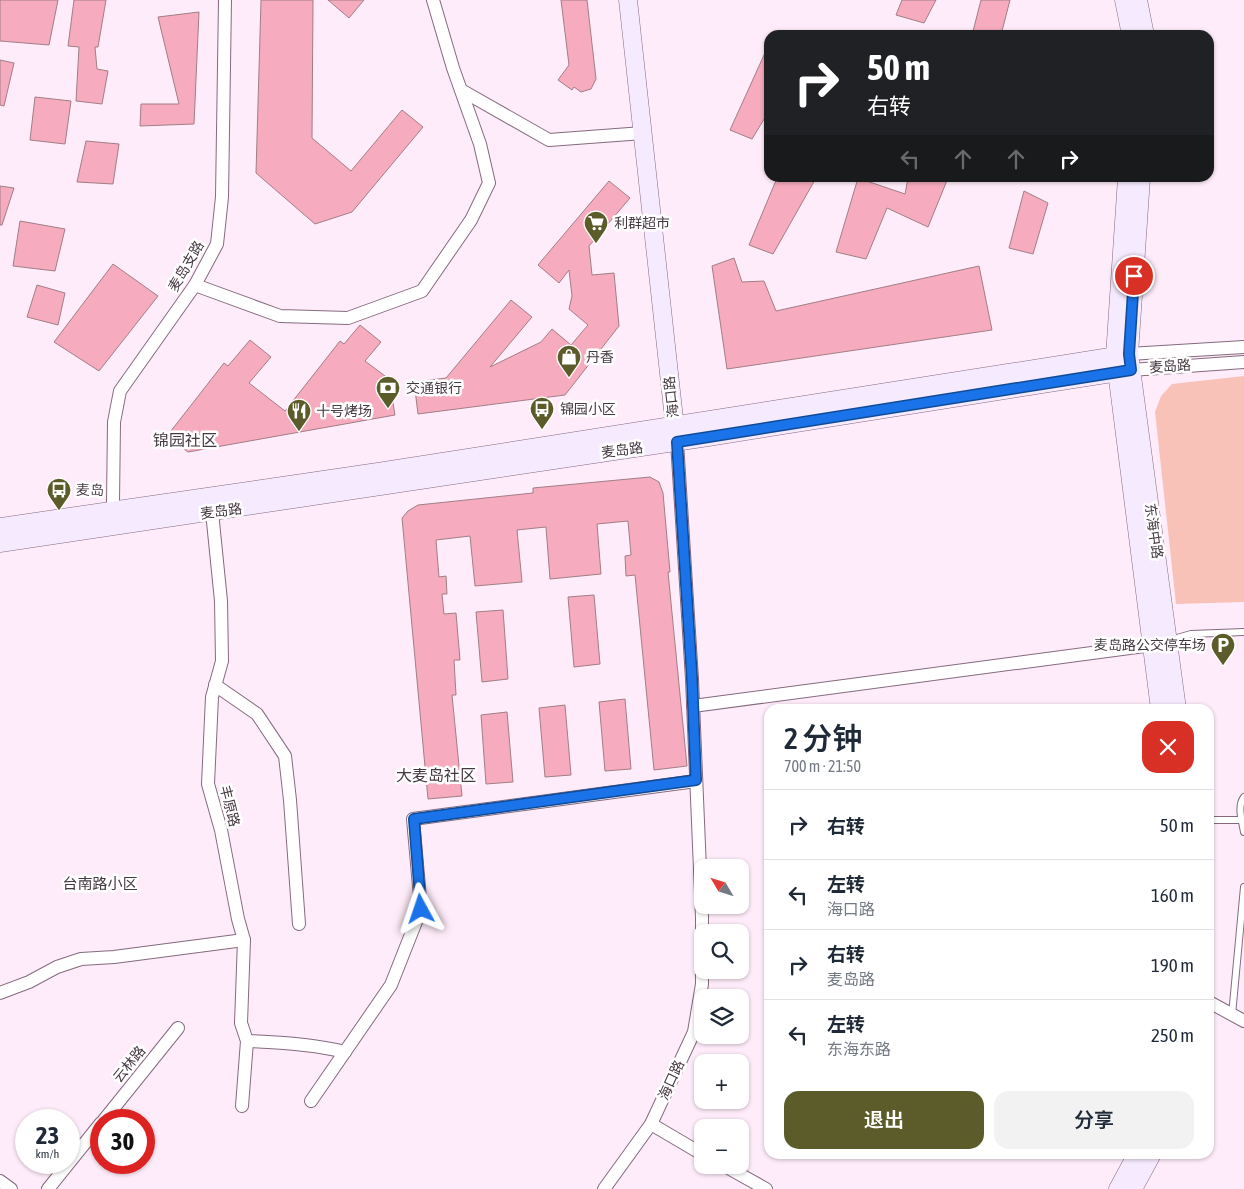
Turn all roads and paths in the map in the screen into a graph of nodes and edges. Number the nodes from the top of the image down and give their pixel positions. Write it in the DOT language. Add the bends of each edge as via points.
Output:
graph roads {
  1 [pos="225,0"];
  2 [pos="433,0"];
  3 [pos="628,0"];
  4 [pos="1124,0"];
  5 [pos="1138,0"];
  6 [pos="1130,30"];
  7 [pos="1143,30"];
  8 [pos="461,90"];
  9 [pos="643,133"];
  10 [pos="1127,182"];
  11 [pos="1142,182"];
  12 [pos="195,285"];
  13 [pos="1244,347"];
  14 [pos="1244,362"];
  15 [pos="1123,363"];
  16 [pos="676,434"];
  17 [pos="212,512"];
  18 [pos="114,518"];
  19 [pos="0,528"];
  20 [pos="0,543"];
  21 [pos="1244,632"];
  22 [pos="1160,642"];
  23 [pos="215,685"];
  24 [pos="1160,704"];
  25 [pos="1176,704"];
  26 [pos="693,706"];
  27 [pos="696,780"];
  28 [pos="1244,797"];
  29 [pos="1214,820"];
  30 [pos="1242,820"];
  31 [pos="1244,832"];
  32 [pos="1244,887"];
  33 [pos="1243,915"];
  34 [pos="299,924"];
  35 [pos="244,940"];
  36 [pos="0,993"];
  37 [pos="1214,1005"];
  38 [pos="1232,1015"];
  39 [pos="1244,1022"];
  40 [pos="178,1028"];
  41 [pos="247,1040"];
  42 [pos="345,1052"];
  43 [pos="311,1101"];
  44 [pos="242,1106"];
  45 [pos="112,1109"];
  46 [pos="650,1124"];
  47 [pos="90,1136"];
  48 [pos="694,1149"];
  49 [pos="1135,1159"];
  50 [pos="1149,1159"];
  51 [pos="739,1174"];
  52 [pos="0,1180"];
  53 [pos="11,1189"];
  54 [pos="48,1189"];
  55 [pos="604,1189"];
  56 [pos="766,1189"];
  57 [pos="1118,1189"];
  58 [pos="1133,1189"];
  1 -- 12 [label="street, 麦岛支路" via="222,197 217,244"];
  2 -- 8 [label="street"];
  3 -- 9 [label="main road, 海口路"];
  4 -- 6 [label="main road"];
  5 -- 7 [label="main road"];
  8 -- 9 [label="street" via="549,140"];
  8 -- 12 [label="street" via="480,144 489,183 472,220 422,291 348,318 280,316"];
  9 -- 16 [label="main road, 海口路"];
  10 -- 15 [label="main road"];
  11 -- 15 [label="main road"];
  12 -- 18 [label="street, 麦岛支路" via="120,391 114,422"];
  13 -- 15 [label="street, 麦岛路"];
  14 -- 15 [label="street, 麦岛路" via="1170,366"];
  15 -- 16 [label="main road, 麦岛路"];
  15 -- 22 [label="main road, 东海中路"];
  16 -- 17 [label="main road, 麦岛路"];
  16 -- 18 [label="main road, 麦岛路" via="378,472"];
  16 -- 26 [label="street, 海口路"];
  17 -- 18 [label="main road, 麦岛路"];
  17 -- 23 [label="street, 丰原路" via="221,601 222,660"];
  18 -- 19 [label="main road, 麦岛路"];
  18 -- 20 [label="main road, 麦岛路"];
  21 -- 22 [label="lane" via="1191,634"];
  22 -- 24 [label="main road, 东海中路"];
  22 -- 25 [label="main road, 东海中路"];
  22 -- 26 [label="street"];
  23 -- 34 [label="street" via="258,714 285,756"];
  23 -- 35 [label="street, 丰原路" via="208,784"];
  26 -- 27 [label="street, 海口路"];
  27 -- 42 [label="street" via="414,819 421,909 392,985"];
  27 -- 46 [label="street, 海口路" via="702,984 694,1032"];
  28 -- 30 [label="lane" via="1240,803"];
  29 -- 30 [label="lane"];
  30 -- 31 [label="lane"];
  32 -- 33 [label="lane"];
  33 -- 38 [label="lane"];
  35 -- 36 [label="street" via="81,959"];
  35 -- 41 [label="street, 丰原路" via="241,1023"];
  37 -- 38 [label="street"];
  38 -- 39 [label="street"];
  40 -- 45 [label="street, 云林路"];
  41 -- 42 [label="street" via="299,1043"];
  41 -- 44 [label="street, 丰原路"];
  42 -- 43 [label="street"];
  46 -- 48 [label="street"];
  46 -- 55 [label="street, 海口路"];
  47 -- 54 [label="street, 云林路"];
  49 -- 57 [label="main road"];
  50 -- 58 [label="main road"];
  51 -- 56 [label="street"];
  52 -- 53 [label="street"];
}
